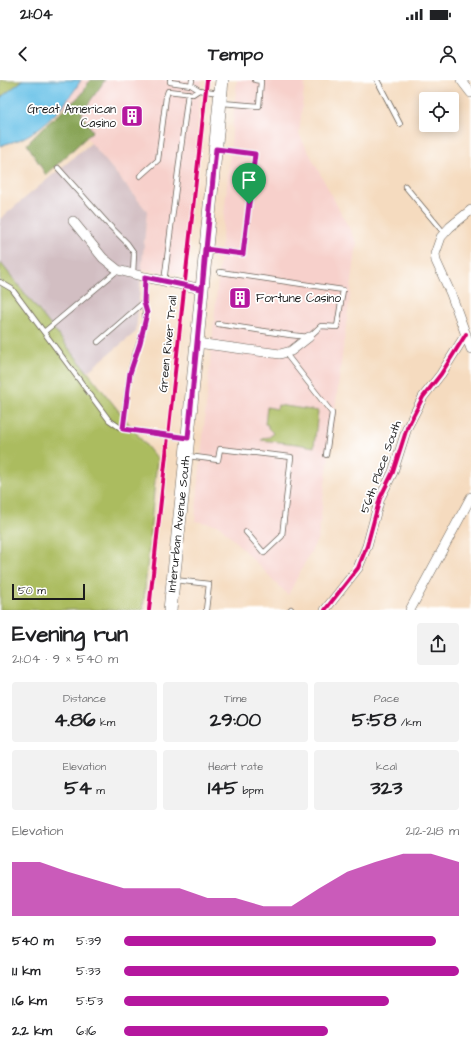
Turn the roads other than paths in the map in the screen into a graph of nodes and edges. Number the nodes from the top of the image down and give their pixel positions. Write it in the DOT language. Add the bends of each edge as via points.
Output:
graph roads {
  1 [pos="170,80"];
  2 [pos="255,80"];
  3 [pos="377,80"];
  4 [pos="461,80"];
  5 [pos="191,82"];
  6 [pos="199,90"];
  7 [pos="221,92"];
  8 [pos="188,93"];
  9 [pos="471,93"];
  10 [pos="400,124"];
  11 [pos="216,149"];
  12 [pos="58,168"];
  13 [pos="140,176"];
  14 [pos="405,186"];
  15 [pos="471,210"];
  16 [pos="73,221"];
  17 [pos="444,233"];
  18 [pos="205,249"];
  19 [pos="118,270"];
  20 [pos="220,272"];
  21 [pos="133,274"];
  22 [pos="145,277"];
  23 [pos="0,282"];
  24 [pos="164,282"];
  25 [pos="202,289"];
  26 [pos="144,302"];
  27 [pos="218,324"];
  28 [pos="44,332"];
  29 [pos="466,334"];
  30 [pos="309,336"];
  31 [pos="98,342"];
  32 [pos="197,343"];
  33 [pos="471,349"];
  34 [pos="286,354"];
  35 [pos="123,429"];
  36 [pos="188,438"];
  37 [pos="326,455"];
  38 [pos="186,456"];
  39 [pos="471,497"];
  40 [pos="246,532"];
  41 [pos="173,580"];
  42 [pos="170,610"];
  43 [pos="206,610"];
  44 [pos="325,610"];
  45 [pos="410,610"];
  1 -- 5 [label="lane"];
  2 -- 7 [label="lane" via="262,81 259,106"];
  3 -- 10 [label="lane"];
  4 -- 9 [label="street"];
  5 -- 6 [label="lane"];
  6 -- 7 [label="lane"];
  6 -- 8 [label="lane" via="193,94"];
  7 -- 11 [label="main road, Interurban Avenue South"];
  8 -- 13 [label="lane" via="168,91 166,94 158,160"];
  8 -- 24 [label="lane"];
  11 -- 18 [label="main road, Interurban Avenue South"];
  11 -- 18 [label="lane" via="255,154 243,254"];
  12 -- 21 [label="lane" via="134,252"];
  14 -- 17 [label="lane"];
  15 -- 17 [label="street"];
  16 -- 19 [label="street" via="103,258"];
  17 -- 29 [label="street" via="436,246 436,261"];
  18 -- 25 [label="main road, Interurban Avenue South"];
  19 -- 21 [label="street"];
  19 -- 28 [label="lane"];
  20 -- 30 [label="lane" via="343,290 337,327 321,326"];
  21 -- 22 [label="street"];
  22 -- 24 [label="street"];
  22 -- 26 [label="lane"];
  23 -- 28 [label="lane" via="12,289"];
  24 -- 25 [label="street"];
  25 -- 32 [label="main road, Interurban Avenue South"];
  26 -- 31 [label="lane"];
  26 -- 35 [label="lane" via="147,313 130,373"];
  27 -- 30 [label="lane"];
  28 -- 35 [label="lane" via="109,420"];
  29 -- 33 [label="street"];
  29 -- 44 [label="street, 56th Place South" via="423,397 408,428 393,472 380,498 358,568"];
  30 -- 34 [label="street"];
  32 -- 34 [label="street"];
  32 -- 36 [label="main road, Interurban Avenue South"];
  34 -- 37 [label="lane" via="332,413"];
  35 -- 36 [label="lane"];
  36 -- 38 [label="main road, Interurban Avenue South"];
  38 -- 40 [label="lane" via="218,460 220,449 291,457 282,536 264,553"];
  38 -- 41 [label="main road, Interurban Avenue South"];
  39 -- 45 [label="street"];
  41 -- 42 [label="main road, Interurban Avenue South"];
  41 -- 43 [label="lane" via="209,584"];
}
